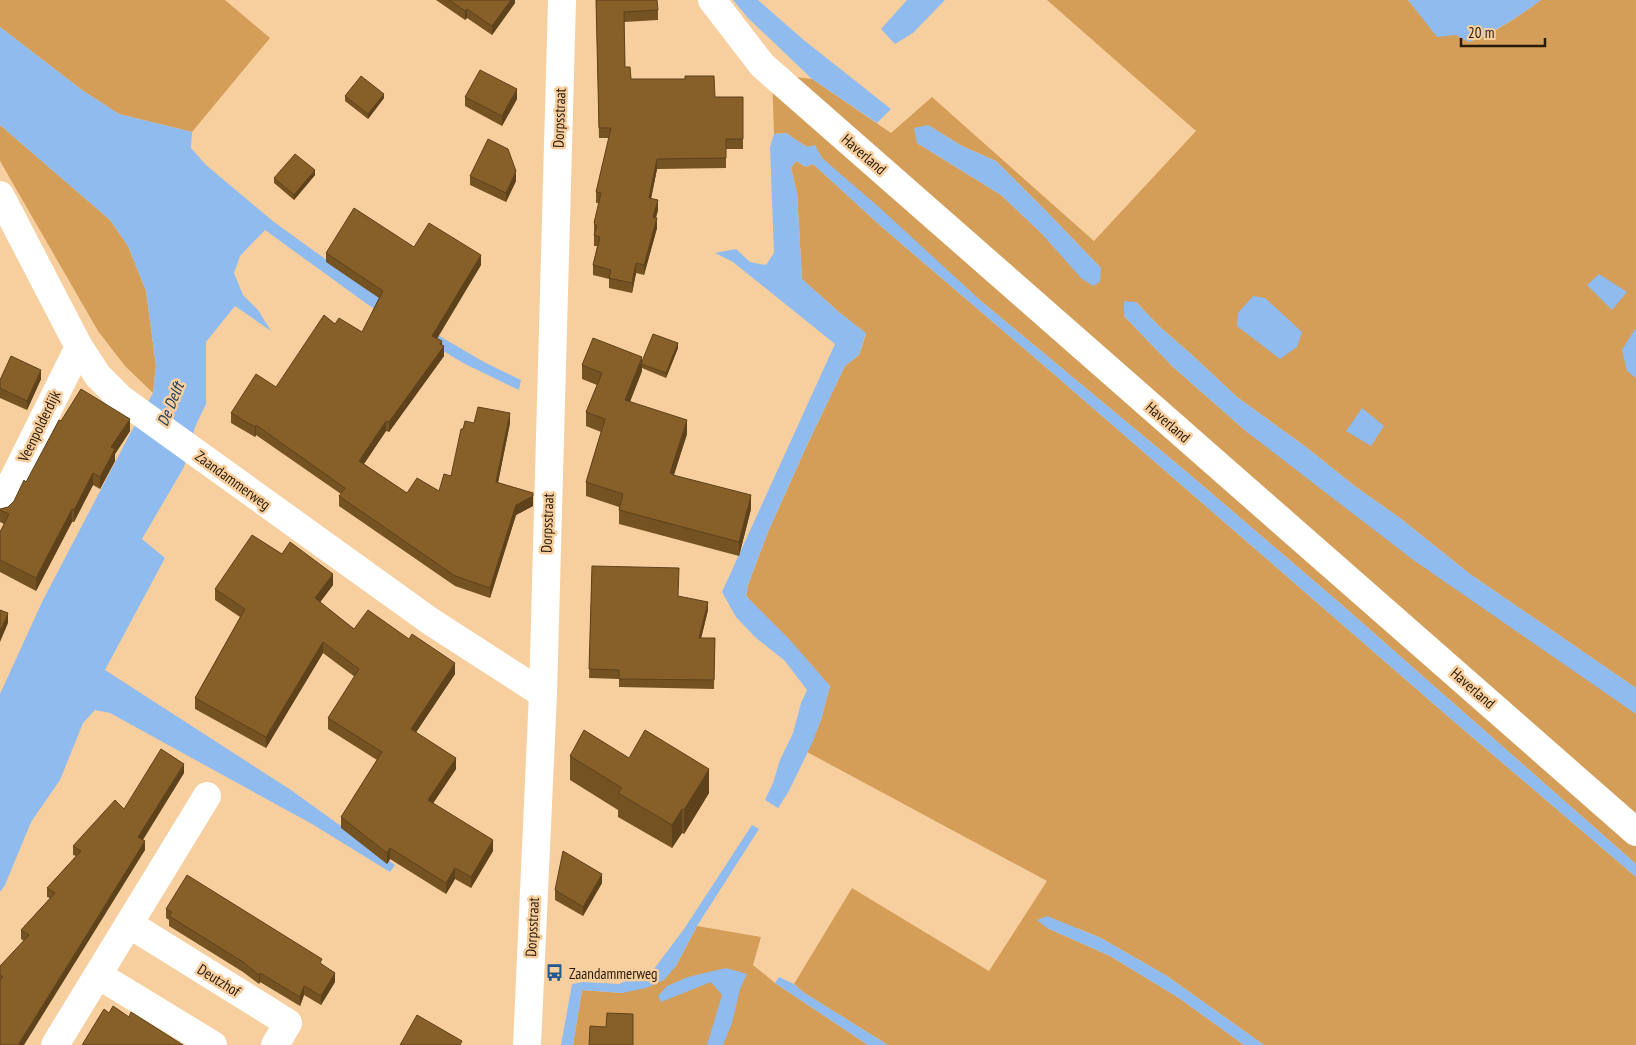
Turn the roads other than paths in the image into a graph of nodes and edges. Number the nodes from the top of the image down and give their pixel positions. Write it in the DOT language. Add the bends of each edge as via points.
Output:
graph roads {
  1 [pos="562,0"];
  2 [pos="712,0"];
  3 [pos="0,195"];
  4 [pos="79,347"];
  5 [pos="0,506"];
  6 [pos="543,694"];
  7 [pos="208,796"];
  8 [pos="1636,832"];
  9 [pos="129,924"];
  10 [pos="98,975"];
  11 [pos="55,1045"];
  12 [pos="213,1045"];
  13 [pos="275,1045"];
  14 [pos="527,1045"];
  1 -- 6 [label="street, Dorpsstraat"];
  2 -- 8 [label="street, Haverland" via="762,65"];
  3 -- 4 [label="street, Zaandammerweg"];
  4 -- 5 [label="street, Veenpolderdijk"];
  4 -- 6 [label="street, Zaandammerweg" via="98,376 120,398 430,621"];
  6 -- 14 [label="street, Dorpsstraat"];
  7 -- 9 [label="street"];
  9 -- 10 [label="street"];
  9 -- 13 [label="street, Deutzhof" via="288,1023"];
  10 -- 11 [label="street"];
  10 -- 12 [label="street"];
}
